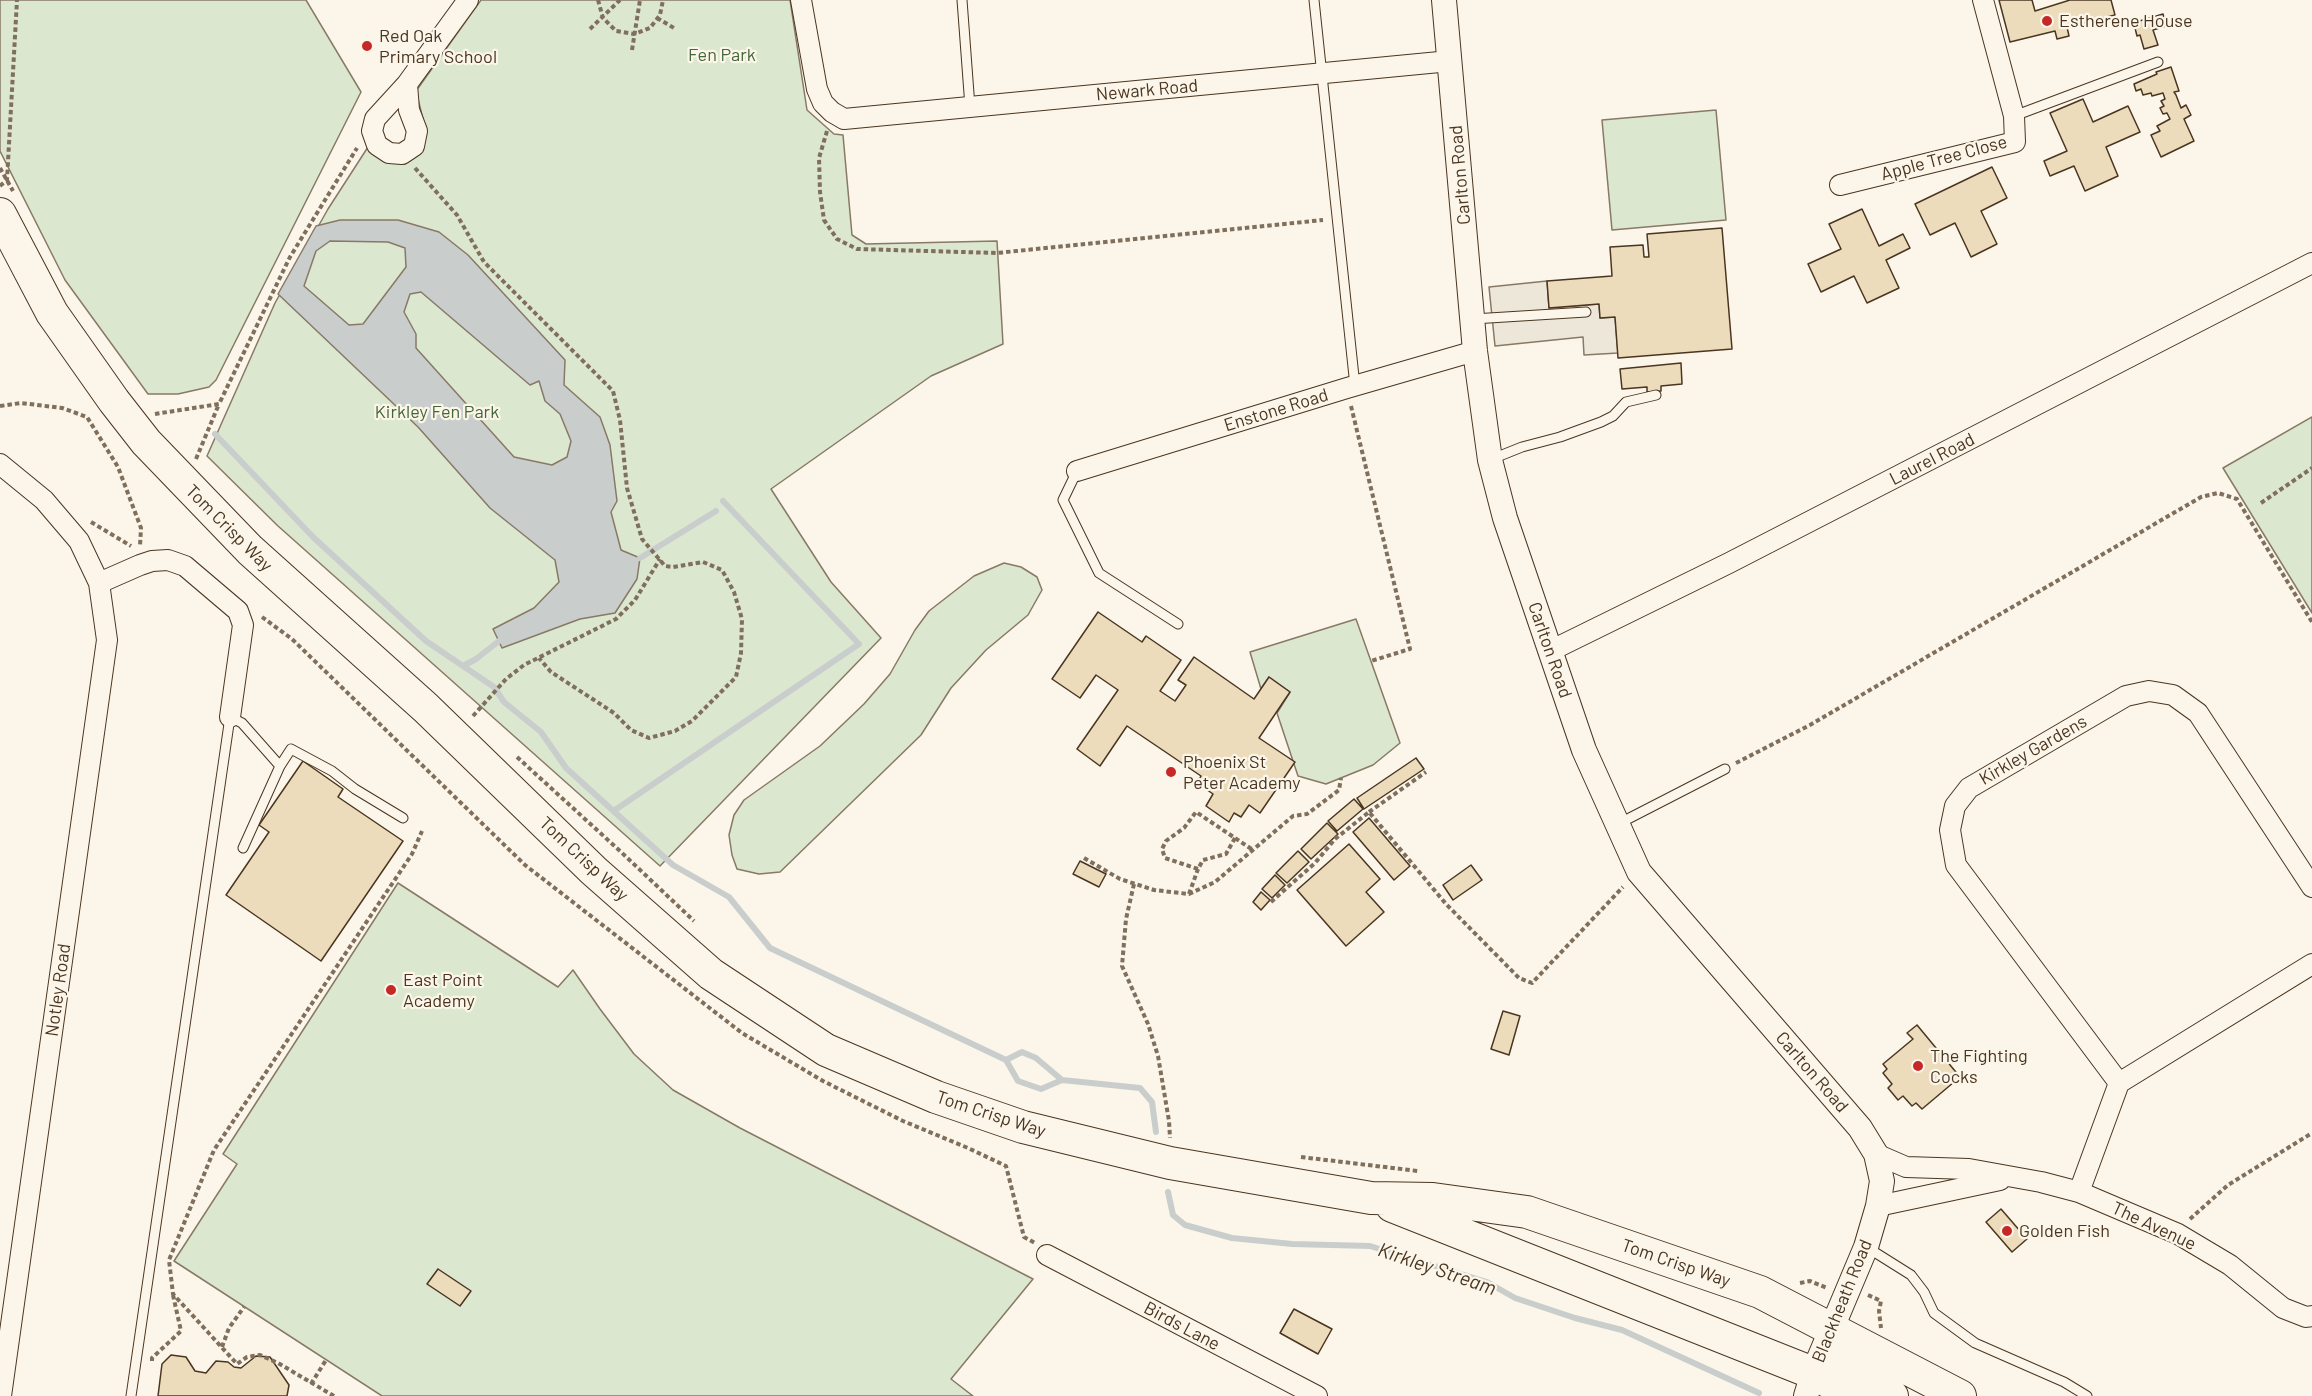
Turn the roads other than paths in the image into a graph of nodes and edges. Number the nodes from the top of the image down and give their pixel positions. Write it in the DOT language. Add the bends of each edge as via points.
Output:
graph roads {
  1 [pos="468,0"];
  2 [pos="801,0"];
  3 [pos="962,0"];
  4 [pos="1314,0"];
  5 [pos="1444,0"];
  6 [pos="1983,0"];
  7 [pos="1450,61"];
  8 [pos="2158,62"];
  9 [pos="1322,73"];
  10 [pos="407,84"];
  11 [pos="970,107"];
  12 [pos="2014,116"];
  13 [pos="1840,185"];
  14 [pos="0,214"];
  15 [pos="2312,262"];
  16 [pos="1586,312"];
  17 [pos="1473,319"];
  18 [pos="1475,351"];
  19 [pos="1351,387"];
  20 [pos="1656,395"];
  21 [pos="1490,460"];
  22 [pos="0,464"];
  23 [pos="1077,471"];
  24 [pos="99,583"];
  25 [pos="1178,624"];
  26 [pos="1550,651"];
  27 [pos="230,717"];
  28 [pos="280,766"];
  29 [pos="1725,769"];
  30 [pos="403,818"];
  31 [pos="1616,825"];
  32 [pos="243,848"];
  33 [pos="2312,887"];
  34 [pos="2312,964"];
  35 [pos="2119,1083"];
  36 [pos="1876,1154"];
  37 [pos="2015,1177"];
  38 [pos="2079,1192"];
  39 [pos="1371,1198"];
  40 [pos="1878,1206"];
  41 [pos="1595,1235"];
  42 [pos="1866,1247"];
  43 [pos="1047,1255"];
  44 [pos="2312,1316"];
  45 [pos="1832,1328"];
  46 [pos="1809,1385"];
  47 [pos="1,1396"];
  48 [pos="131,1396"];
  49 [pos="1317,1396"];
  50 [pos="1854,1396"];
  51 [pos="1892,1396"];
  52 [pos="1960,1396"];
  53 [pos="2087,1396"];
  1 -- 10 [label="street"];
  2 -- 11 [label="street, Newark Road" via="817,89 823,103 838,116"];
  3 -- 11 [label="lane"];
  4 -- 9 [label="lane"];
  5 -- 7 [label="street, Carlton Road"];
  6 -- 12 [label="street, Apple Tree Close"];
  7 -- 9 [label="street, Newark Road"];
  7 -- 17 [label="street, Carlton Road"];
  8 -- 12 [label="lane"];
  9 -- 11 [label="street, Newark Road"];
  9 -- 19 [label="lane"];
  10 -- 10 [label="street" via="409,110 417,131 414,146 402,154 389,153 377,145 372,130 375,119"];
  12 -- 13 [label="street, Apple Tree Close" via="2015,142"];
  14 -- 39 [label="highway, Tom Crisp Way" via="52,313 146,442 185,484 250,550 426,708 594,871 711,974 826,1050 936,1098 1023,1127 1170,1163"];
  15 -- 26 [label="street, Laurel Road" via="1729,563"];
  16 -- 17 [label="lane"];
  17 -- 18 [label="street, Carlton Road"];
  18 -- 19 [label="street, Enstone Road"];
  18 -- 21 [label="street, Carlton Road"];
  19 -- 23 [label="street, Enstone Road"];
  20 -- 21 [label="lane" via="1626,402 1601,422"];
  21 -- 26 [label="street, Carlton Road" via="1505,518"];
  22 -- 24 [label="street, Notley Road" via="44,500 65,524 79,541"];
  23 -- 25 [label="lane" via="1063,500 1099,573"];
  24 -- 27 [label="street" via="140,555 152,561 168,560 186,566 238,611 243,626"];
  24 -- 47 [label="street, Notley Road" via="108,640"];
  26 -- 31 [label="street, Carlton Road" via="1584,750"];
  27 -- 28 [label="lane" via="242,723"];
  27 -- 48 [label="lane"];
  28 -- 30 [label="lane" via="291,749"];
  28 -- 32 [label="lane"];
  29 -- 31 [label="lane"];
  31 -- 36 [label="street, Carlton Road" via="1639,872 1860,1128"];
  33 -- 35 [label="street, Kirkley Gardens" via="2198,713 2173,695 2149,691 2126,696 1969,788 1955,806 1950,830 1956,865"];
  34 -- 35 [label="street"];
  35 -- 38 [label="street"];
  36 -- 37 [label="street, The Avenue" via="1906,1167"];
  36 -- 40 [label="street, Carlton Road" via="1882,1181"];
  37 -- 38 [label="street, The Avenue"];
  37 -- 40 [label="street, The Avenue"];
  38 -- 44 [label="street, The Avenue" via="2178,1234 2230,1265 2283,1308"];
  39 -- 41 [label="highway, Tom Crisp Way" via="1433,1199 1527,1212"];
  39 -- 46 [label="highway, Tom Crisp Way"];
  40 -- 42 [label="street, Blackheath Road"];
  41 -- 45 [label="highway, Tom Crisp Way" via="1760,1292"];
  41 -- 46 [label="highway" via="1625,1259 1804,1334"];
  42 -- 45 [label="street, Blackheath Road"];
  42 -- 53 [label="lane" via="1911,1275 1934,1313 1975,1343"];
  43 -- 49 [label="street, Birds Lane"];
  45 -- 46 [label="street, Blackheath Road"];
  45 -- 51 [label="highway" via="1839,1365"];
  45 -- 52 [label="highway, Tom Crisp Way"];
  46 -- 50 [label="highway, Tom Crisp Way"];
}
